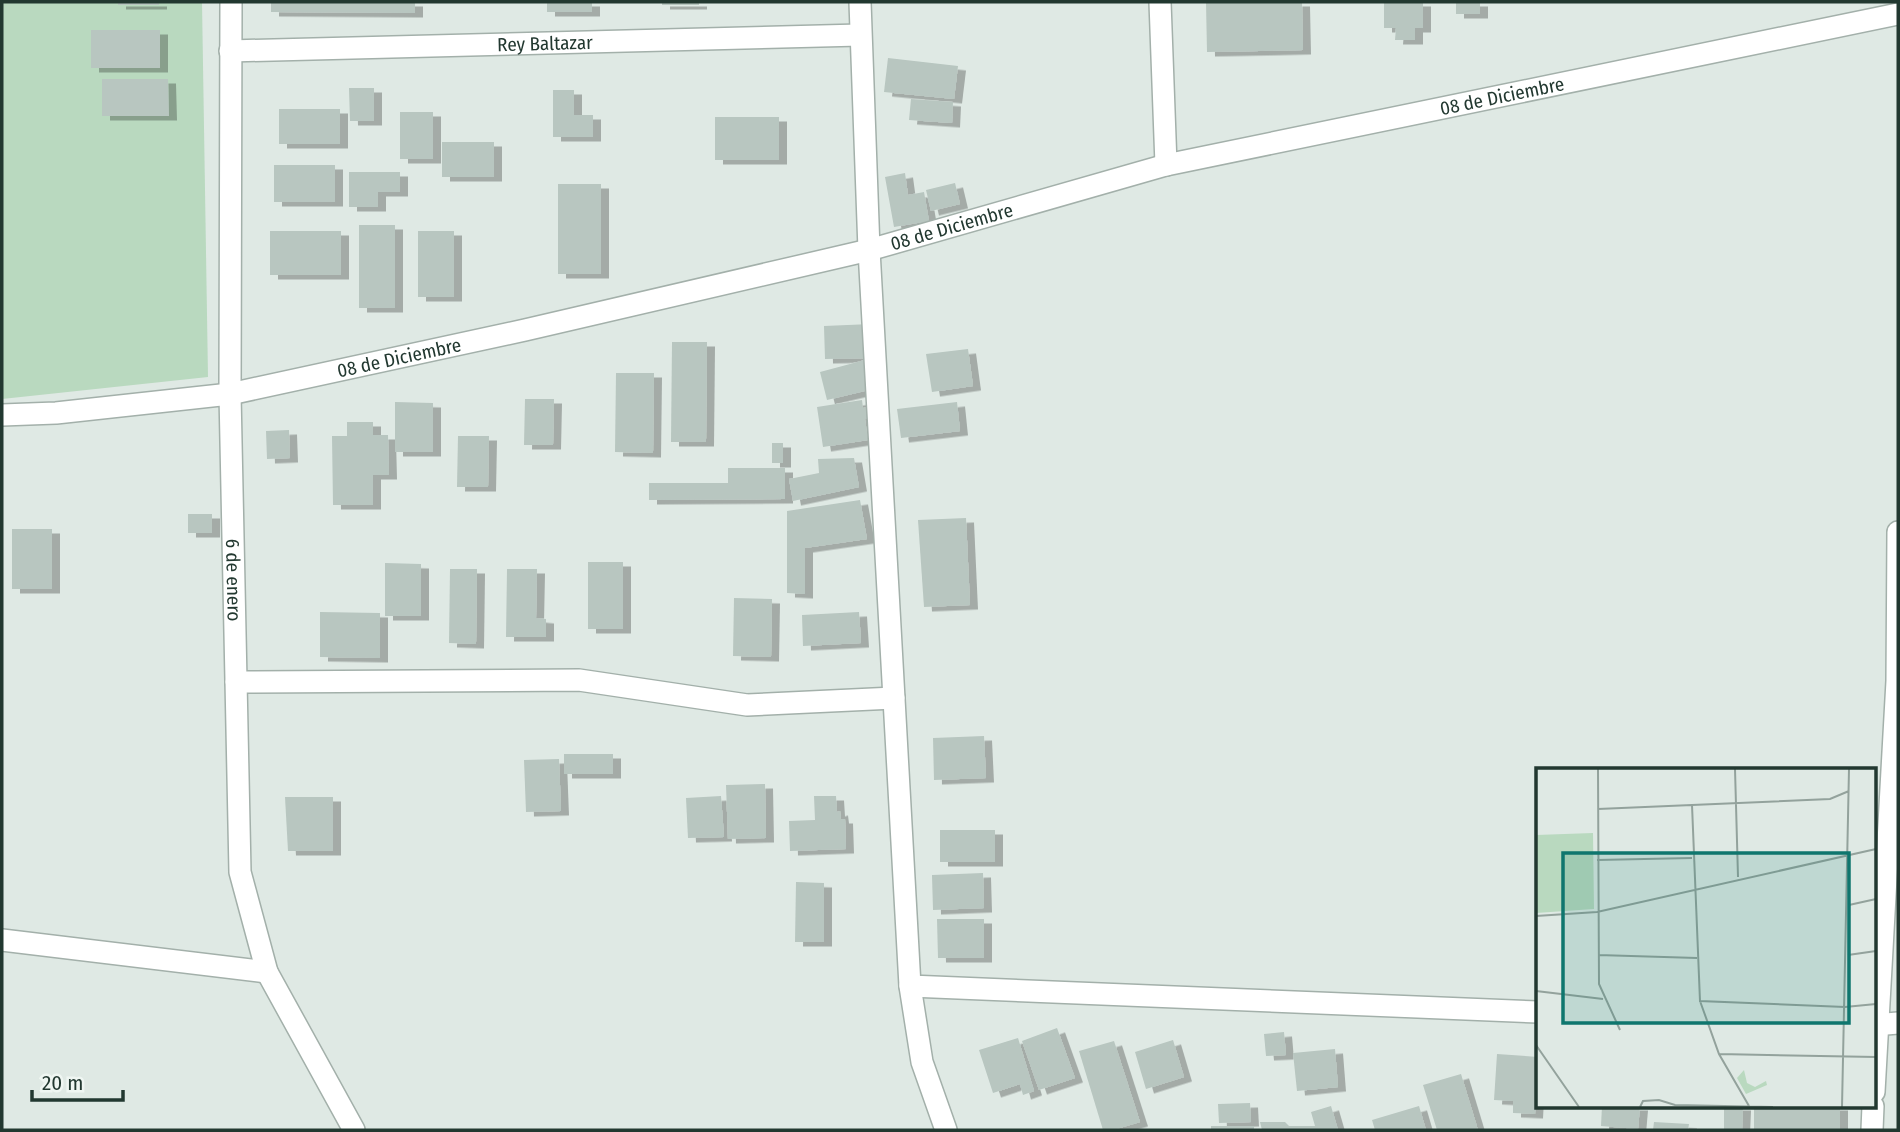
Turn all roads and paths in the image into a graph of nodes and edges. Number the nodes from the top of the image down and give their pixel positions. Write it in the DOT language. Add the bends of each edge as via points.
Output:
graph roads {
  1 [pos="230,2"];
  2 [pos="860,2"];
  3 [pos="1160,2"];
  4 [pos="1898,14"];
  5 [pos="860,35"];
  6 [pos="230,51"];
  7 [pos="1166,165"];
  8 [pos="869,250"];
  9 [pos="229,394"];
  10 [pos="2,415"];
  11 [pos="1898,531"];
  12 [pos="1898,681"];
  13 [pos="236,682"];
  14 [pos="894,698"];
  15 [pos="2,940"];
  16 [pos="267,972"];
  17 [pos="910,986"];
  18 [pos="1536,1012"];
  19 [pos="1883,1025"];
  20 [pos="1876,1077"];
  21 [pos="1873,1108"];
  22 [pos="354,1130"];
  23 [pos="946,1130"];
  24 [pos="1872,1130"];
  1 -- 6 [label="street, 6 de enero"];
  2 -- 5 [label="street"];
  3 -- 7 [label="street"];
  4 -- 7 [label="street, 08 de Diciembre"];
  5 -- 6 [label="street, Rey Baltazar"];
  5 -- 8 [label="street"];
  6 -- 9 [label="street, 6 de enero"];
  7 -- 8 [label="street, 08 de Diciembre"];
  8 -- 9 [label="street, 08 de Diciembre"];
  8 -- 14 [label="street"];
  9 -- 10 [label="street, 08 de Diciembre"];
  9 -- 13 [label="street, 6 de enero"];
  11 -- 12 [label="street"];
  12 -- 19 [label="street"];
  13 -- 14 [label="street" via="579,680 747,705"];
  13 -- 16 [label="street, 6 de enero" via="240,872"];
  14 -- 17 [label="street"];
  15 -- 16 [label="street"];
  16 -- 22 [label="street, 6 de enero"];
  17 -- 18 [label="street"];
  17 -- 23 [label="street" via="922,1062"];
  19 -- 20 [label="street"];
  21 -- 24 [label="street"];
}
